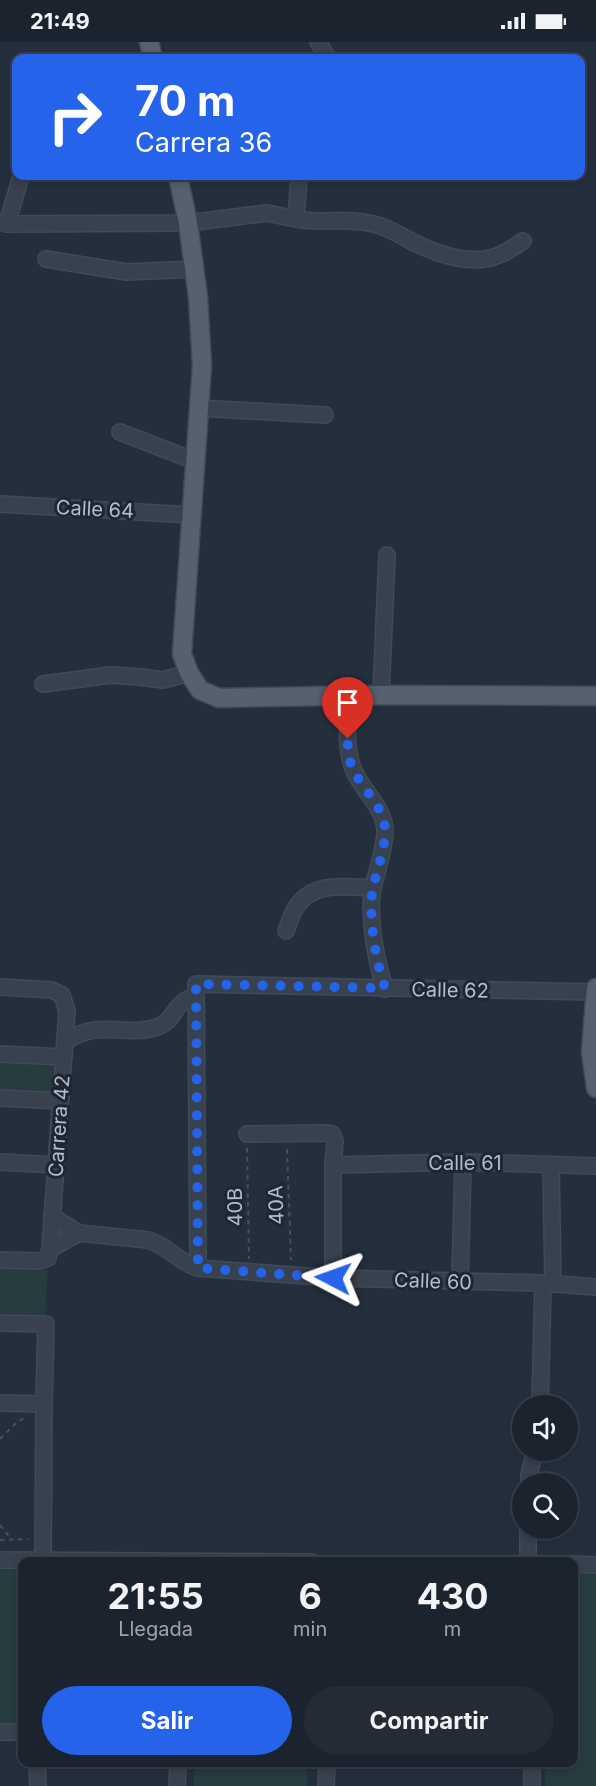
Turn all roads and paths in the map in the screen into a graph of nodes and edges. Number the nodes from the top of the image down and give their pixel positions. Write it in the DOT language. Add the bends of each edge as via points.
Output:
graph roads {
  1 [pos="20,180"];
  2 [pos="179,180"];
  3 [pos="299,180"];
  4 [pos="296,219"];
  5 [pos="4,223"];
  6 [pos="188,223"];
  7 [pos="523,241"];
  8 [pos="46,259"];
  9 [pos="195,269"];
  10 [pos="198,408"];
  11 [pos="325,415"];
  12 [pos="120,432"];
  13 [pos="195,461"];
  14 [pos="0,504"];
  15 [pos="191,515"];
  16 [pos="387,555"];
  17 [pos="189,673"];
  18 [pos="43,684"];
  19 [pos="382,687"];
  20 [pos="349,696"];
  21 [pos="596,696"];
  22 [pos="373,888"];
  23 [pos="286,931"];
  24 [pos="0,987"];
  25 [pos="385,988"];
  26 [pos="196,990"];
  27 [pos="596,991"];
  28 [pos="67,1011"];
  29 [pos="97,1029"];
  30 [pos="64,1050"];
  31 [pos="0,1054"];
  32 [pos="596,1088"];
  33 [pos="0,1098"];
  34 [pos="60,1101"];
  35 [pos="286,1134"];
  36 [pos="247,1138"];
  37 [pos="0,1162"];
  38 [pos="463,1162"];
  39 [pos="551,1164"];
  40 [pos="56,1165"];
  41 [pos="333,1165"];
  42 [pos="596,1166"];
  43 [pos="52,1216"];
  44 [pos="79,1233"];
  45 [pos="49,1253"];
  46 [pos="0,1260"];
  47 [pos="198,1268"];
  48 [pos="250,1272"];
  49 [pos="292,1275"];
  50 [pos="333,1278"];
  51 [pos="460,1282"];
  52 [pos="548,1284"];
  53 [pos="596,1287"];
  54 [pos="0,1323"];
  55 [pos="541,1395"];
  56 [pos="0,1402"];
  57 [pos="44,1404"];
  58 [pos="26,1417"];
  59 [pos="0,1439"];
  60 [pos="0,1525"];
  61 [pos="528,1539"];
  62 [pos="12,1540"];
  63 [pos="43,1557"];
  64 [pos="528,1557"];
  65 [pos="0,1560"];
  66 [pos="18,1560"];
  67 [pos="578,1564"];
  68 [pos="596,1564"];
  69 [pos="0,1732"];
  70 [pos="18,1732"];
  71 [pos="38,1767"];
  72 [pos="178,1767"];
  73 [pos="327,1767"];
  74 [pos="532,1767"];
  75 [pos="38,1786"];
  76 [pos="177,1786"];
  77 [pos="326,1786"];
  78 [pos="532,1786"];
  1 -- 5 [label="street"];
  2 -- 6 [label="main road"];
  3 -- 4 [label="street"];
  4 -- 6 [label="street" via="267,213"];
  4 -- 7 [label="street" via="375,224 436,252 479,260 497,256"];
  5 -- 6 [label="street"];
  6 -- 9 [label="main road"];
  8 -- 9 [label="street" via="127,272"];
  9 -- 10 [label="main road" via="202,365"];
  10 -- 11 [label="street"];
  10 -- 13 [label="main road"];
  12 -- 13 [label="street"];
  13 -- 15 [label="main road"];
  14 -- 15 [label="street, Calle 64"];
  15 -- 17 [label="main road" via="182,654"];
  16 -- 19 [label="street"];
  17 -- 18 [label="street" via="163,680 111,675"];
  17 -- 20 [label="main road" via="200,690 219,698"];
  19 -- 20 [label="main road"];
  19 -- 21 [label="main road"];
  20 -- 22 [label="street" via="348,756 386,831"];
  22 -- 23 [label="street" via="320,888 296,908"];
  22 -- 25 [label="street" via="373,927"];
  24 -- 28 [label="street, Carrera 42" via="52,990 62,995"];
  25 -- 26 [label="street, Calle 62"];
  25 -- 27 [label="street, Calle 62"];
  26 -- 29 [label="street" via="161,1025 142,1030"];
  26 -- 47 [label="street"];
  27 -- 32 [label="main road" via="591,1052"];
  28 -- 29 [label="street"];
  28 -- 30 [label="street, Carrera 42"];
  29 -- 30 [label="street" via="84,1031"];
  30 -- 31 [label="street"];
  30 -- 34 [label="street, Carrera 42"];
  33 -- 34 [label="street"];
  34 -- 40 [label="street, Carrera 42"];
  35 -- 36 [label="street"];
  35 -- 41 [label="street" via="332,1134"];
  35 -- 49 [label="path, 40A"];
  36 -- 48 [label="path, 40B"];
  37 -- 40 [label="street"];
  38 -- 39 [label="street, Calle 61"];
  38 -- 41 [label="street, Calle 61"];
  38 -- 51 [label="street"];
  39 -- 42 [label="street, Calle 61"];
  39 -- 52 [label="street"];
  40 -- 43 [label="street, Carrera 42"];
  41 -- 50 [label="street"];
  43 -- 44 [label="street"];
  43 -- 45 [label="street, Carrera 42"];
  44 -- 45 [label="street"];
  44 -- 47 [label="street" via="148,1240"];
  45 -- 46 [label="street" via="39,1262"];
  47 -- 48 [label="street, Calle 60"];
  48 -- 49 [label="street, Calle 60"];
  49 -- 50 [label="street, Calle 60"];
  50 -- 51 [label="street, Calle 60"];
  51 -- 52 [label="street, Calle 60"];
  52 -- 53 [label="street, Calle 60"];
  52 -- 55 [label="street"];
  54 -- 57 [label="street" via="46,1324"];
  56 -- 57 [label="street"];
  57 -- 63 [label="street"];
  58 -- 59 [label="path"];
  60 -- 62 [label="path"];
  61 -- 64 [label="street"];
  65 -- 66 [label="street"];
  67 -- 68 [label="street"];
  69 -- 70 [label="street"];
  71 -- 75 [label="street"];
  72 -- 76 [label="street"];
  73 -- 77 [label="street"];
  74 -- 78 [label="street"];
}
